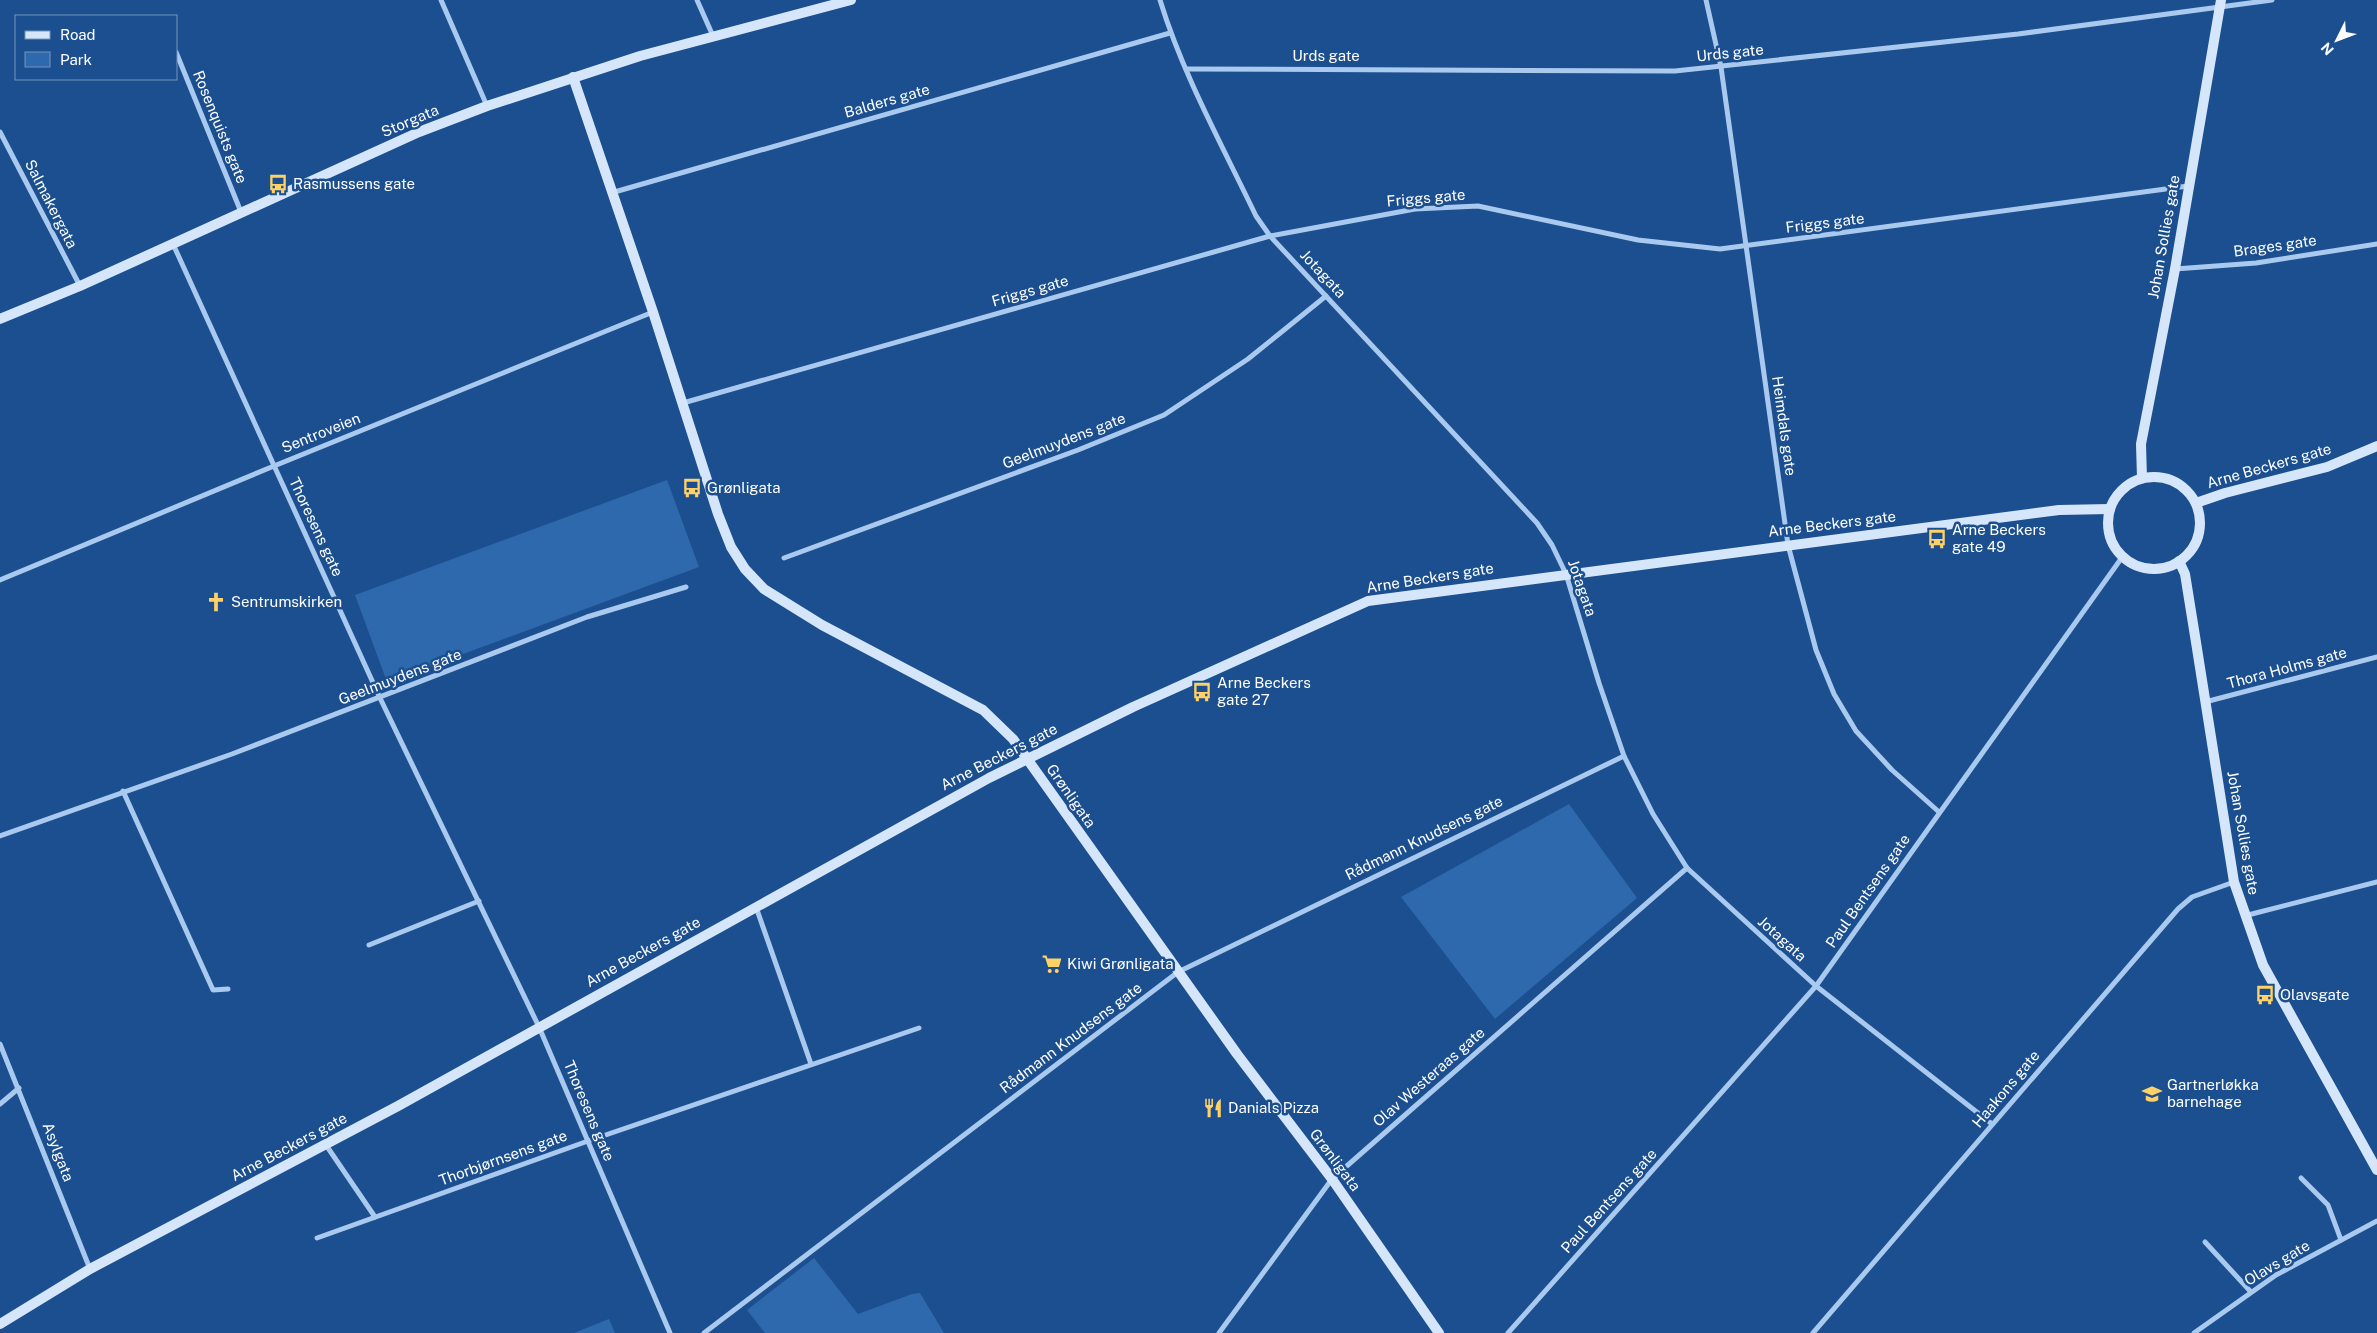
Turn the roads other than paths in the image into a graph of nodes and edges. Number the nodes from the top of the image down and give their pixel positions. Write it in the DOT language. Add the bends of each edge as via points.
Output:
graph roads {
  1 [pos="441,0"];
  2 [pos="697,0"];
  3 [pos="850,0"];
  4 [pos="1160,0"];
  5 [pos="1706,0"];
  6 [pos="2272,0"];
  7 [pos="2220,3"];
  8 [pos="1170,33"];
  9 [pos="713,36"];
  10 [pos="178,57"];
  11 [pos="1721,67"];
  12 [pos="1186,68"];
  13 [pos="573,77"];
  14 [pos="486,106"];
  15 [pos="0,132"];
  16 [pos="2188,186"];
  17 [pos="611,193"];
  18 [pos="241,212"];
  19 [pos="1270,236"];
  20 [pos="173,243"];
  21 [pos="2377,244"];
  22 [pos="1746,246"];
  23 [pos="2175,269"];
  24 [pos="80,286"];
  25 [pos="1326,296"];
  26 [pos="653,312"];
  27 [pos="0,319"];
  28 [pos="682,403"];
  29 [pos="2377,446"];
  30 [pos="274,466"];
  31 [pos="2142,478"];
  32 [pos="2196,503"];
  33 [pos="2110,509"];
  34 [pos="1788,545"];
  35 [pos="2123,556"];
  36 [pos="784,558"];
  37 [pos="2179,561"];
  38 [pos="1566,574"];
  39 [pos="0,580"];
  40 [pos="686,587"];
  41 [pos="2377,657"];
  42 [pos="380,698"];
  43 [pos="2204,702"];
  44 [pos="1624,756"];
  45 [pos="1026,758"];
  46 [pos="123,791"];
  47 [pos="1939,812"];
  48 [pos="0,836"];
  49 [pos="1687,868"];
  50 [pos="2234,882"];
  51 [pos="2377,882"];
  52 [pos="479,901"];
  53 [pos="756,906"];
  54 [pos="2244,916"];
  55 [pos="369,945"];
  56 [pos="1178,972"];
  57 [pos="1816,986"];
  58 [pos="228,989"];
  59 [pos="539,1026"];
  60 [pos="918,1028"];
  61 [pos="0,1044"];
  62 [pos="811,1064"];
  63 [pos="19,1088"];
  64 [pos="0,1104"];
  65 [pos="1992,1124"];
  66 [pos="588,1141"];
  67 [pos="326,1144"];
  68 [pos="2377,1170"];
  69 [pos="2301,1178"];
  70 [pos="1332,1179"];
  71 [pos="375,1217"];
  72 [pos="2377,1221"];
  73 [pos="317,1238"];
  74 [pos="2342,1240"];
  75 [pos="2205,1242"];
  76 [pos="90,1269"];
  77 [pos="2251,1292"];
  78 [pos="0,1324"];
  79 [pos="670,1333"];
  80 [pos="704,1333"];
  81 [pos="1219,1333"];
  82 [pos="1439,1333"];
  83 [pos="1508,1333"];
  84 [pos="1813,1333"];
  85 [pos="2194,1333"];
  1 -- 14 [label="street"];
  2 -- 9 [label="street"];
  3 -- 9 [label="main road, Storgata"];
  4 -- 8 [label="street, Jotagata"];
  5 -- 11 [label="street, Heimdals gate"];
  6 -- 7 [label="street, Urds gate"];
  7 -- 11 [label="street, Urds gate" via="2018,34"];
  7 -- 16 [label="main road, Johan Sollies gate"];
  8 -- 12 [label="street, Jotagata"];
  8 -- 17 [label="street, Balders gate"];
  9 -- 13 [label="main road, Storgata"];
  10 -- 18 [label="street, Rosenquists gate"];
  11 -- 12 [label="street, Urds gate" via="1675,71"];
  11 -- 22 [label="street, Heimdals gate"];
  12 -- 19 [label="street, Jotagata" via="1256,216"];
  13 -- 14 [label="main road, Storgata"];
  13 -- 17 [label="main road, Grønligata"];
  14 -- 18 [label="main road, Storgata" via="419,132"];
  15 -- 24 [label="street, Salmakergata"];
  16 -- 22 [label="street, Friggs gate"];
  16 -- 23 [label="main road, Johan Sollies gate"];
  17 -- 26 [label="main road, Grønligata"];
  18 -- 20 [label="main road, Storgata"];
  19 -- 22 [label="street, Friggs gate" via="1415,209 1478,206 1638,240 1720,249"];
  19 -- 25 [label="street, Jotagata"];
  19 -- 28 [label="street, Friggs gate"];
  20 -- 24 [label="main road, Storgata"];
  20 -- 30 [label="street, Thoresens gate"];
  21 -- 23 [label="street, Brages gate" via="2256,263"];
  22 -- 34 [label="street, Heimdals gate"];
  23 -- 31 [label="main road, Johan Sollies gate" via="2141,444"];
  24 -- 27 [label="main road, Storgata"];
  25 -- 36 [label="street, Geelmuydens gate" via="1248,359 1164,415"];
  25 -- 38 [label="street, Jotagata" via="1537,523"];
  26 -- 28 [label="main road, Grønligata"];
  26 -- 30 [label="street, Sentroveien"];
  28 -- 45 [label="main road, Grønligata" via="731,547 751,576 764,589 822,624 983,710 1013,739"];
  29 -- 32 [label="main road, Arne Beckers gate" via="2327,468"];
  30 -- 39 [label="street, Sentroveien"];
  30 -- 42 [label="street, Thoresens gate"];
  31 -- 32 [label="main road" via="2158,477 2173,481"];
  31 -- 33 [label="main road" via="2122,490"];
  32 -- 37 [label="main road" via="2200,524 2198,535 2191,550"];
  33 -- 34 [label="main road, Arne Beckers gate" via="2059,510"];
  33 -- 35 [label="main road" via="2108,530"];
  34 -- 38 [label="main road, Arne Beckers gate"];
  34 -- 47 [label="street, Heimdals gate" via="1816,650 1834,694 1856,731 1892,770"];
  35 -- 37 [label="main road" via="2150,568"];
  35 -- 47 [label="street, Paul Bentsens gate"];
  37 -- 43 [label="main road, Johan Sollies gate" via="2185,574"];
  38 -- 44 [label="street, Jotagata" via="1598,683"];
  38 -- 45 [label="main road, Arne Beckers gate" via="1368,601"];
  40 -- 42 [label="street, Geelmuydens gate" via="587,617"];
  41 -- 43 [label="street, Thora Holms gate"];
  42 -- 46 [label="street, Geelmuydens gate"];
  42 -- 52 [label="street, Thoresens gate"];
  43 -- 50 [label="main road, Johan Sollies gate"];
  44 -- 49 [label="street, Jotagata" via="1653,814"];
  44 -- 56 [label="street, Rådmann Knudsens gate"];
  45 -- 53 [label="main road, Arne Beckers gate"];
  45 -- 56 [label="main road, Grønligata"];
  46 -- 48 [label="street, Geelmuydens gate"];
  46 -- 58 [label="street" via="213,990"];
  47 -- 57 [label="street, Paul Bentsens gate"];
  49 -- 57 [label="street, Jotagata"];
  49 -- 70 [label="street, Olav Westeraas gate"];
  50 -- 54 [label="main road, Johan Sollies gate"];
  50 -- 65 [label="street, Haakons gate" via="2192,897 2178,909"];
  51 -- 54 [label="street"];
  52 -- 55 [label="street"];
  52 -- 59 [label="street, Thoresens gate"];
  53 -- 59 [label="main road, Arne Beckers gate"];
  53 -- 62 [label="street"];
  54 -- 68 [label="main road, Johan Sollies gate" via="2263,965"];
  56 -- 70 [label="main road, Grønligata"];
  56 -- 80 [label="street, Rådmann Knudsens gate"];
  57 -- 65 [label="street, Jotagata"];
  57 -- 83 [label="street, Paul Bentsens gate"];
  59 -- 66 [label="street, Thoresens gate"];
  59 -- 67 [label="main road, Arne Beckers gate"];
  60 -- 62 [label="street, Thorbjørnsens gate"];
  61 -- 63 [label="street, Asylgata"];
  62 -- 66 [label="street, Thorbjørnsens gate"];
  63 -- 64 [label="street"];
  63 -- 76 [label="street, Asylgata"];
  65 -- 84 [label="street, Haakons gate"];
  66 -- 71 [label="street, Thorbjørnsens gate"];
  66 -- 79 [label="street, Thoresens gate"];
  67 -- 71 [label="street"];
  67 -- 76 [label="main road, Arne Beckers gate"];
  69 -- 74 [label="street" via="2328,1205"];
  70 -- 81 [label="street, Olav Westeraas gate"];
  70 -- 82 [label="main road, Grønligata"];
  71 -- 73 [label="street, Thorbjørnsens gate"];
  72 -- 74 [label="street, Olavs gate"];
  74 -- 77 [label="street, Olavs gate" via="2276,1274"];
  75 -- 77 [label="street"];
  76 -- 78 [label="main road, Arne Beckers gate"];
  77 -- 85 [label="street, Olavs gate"];
}
